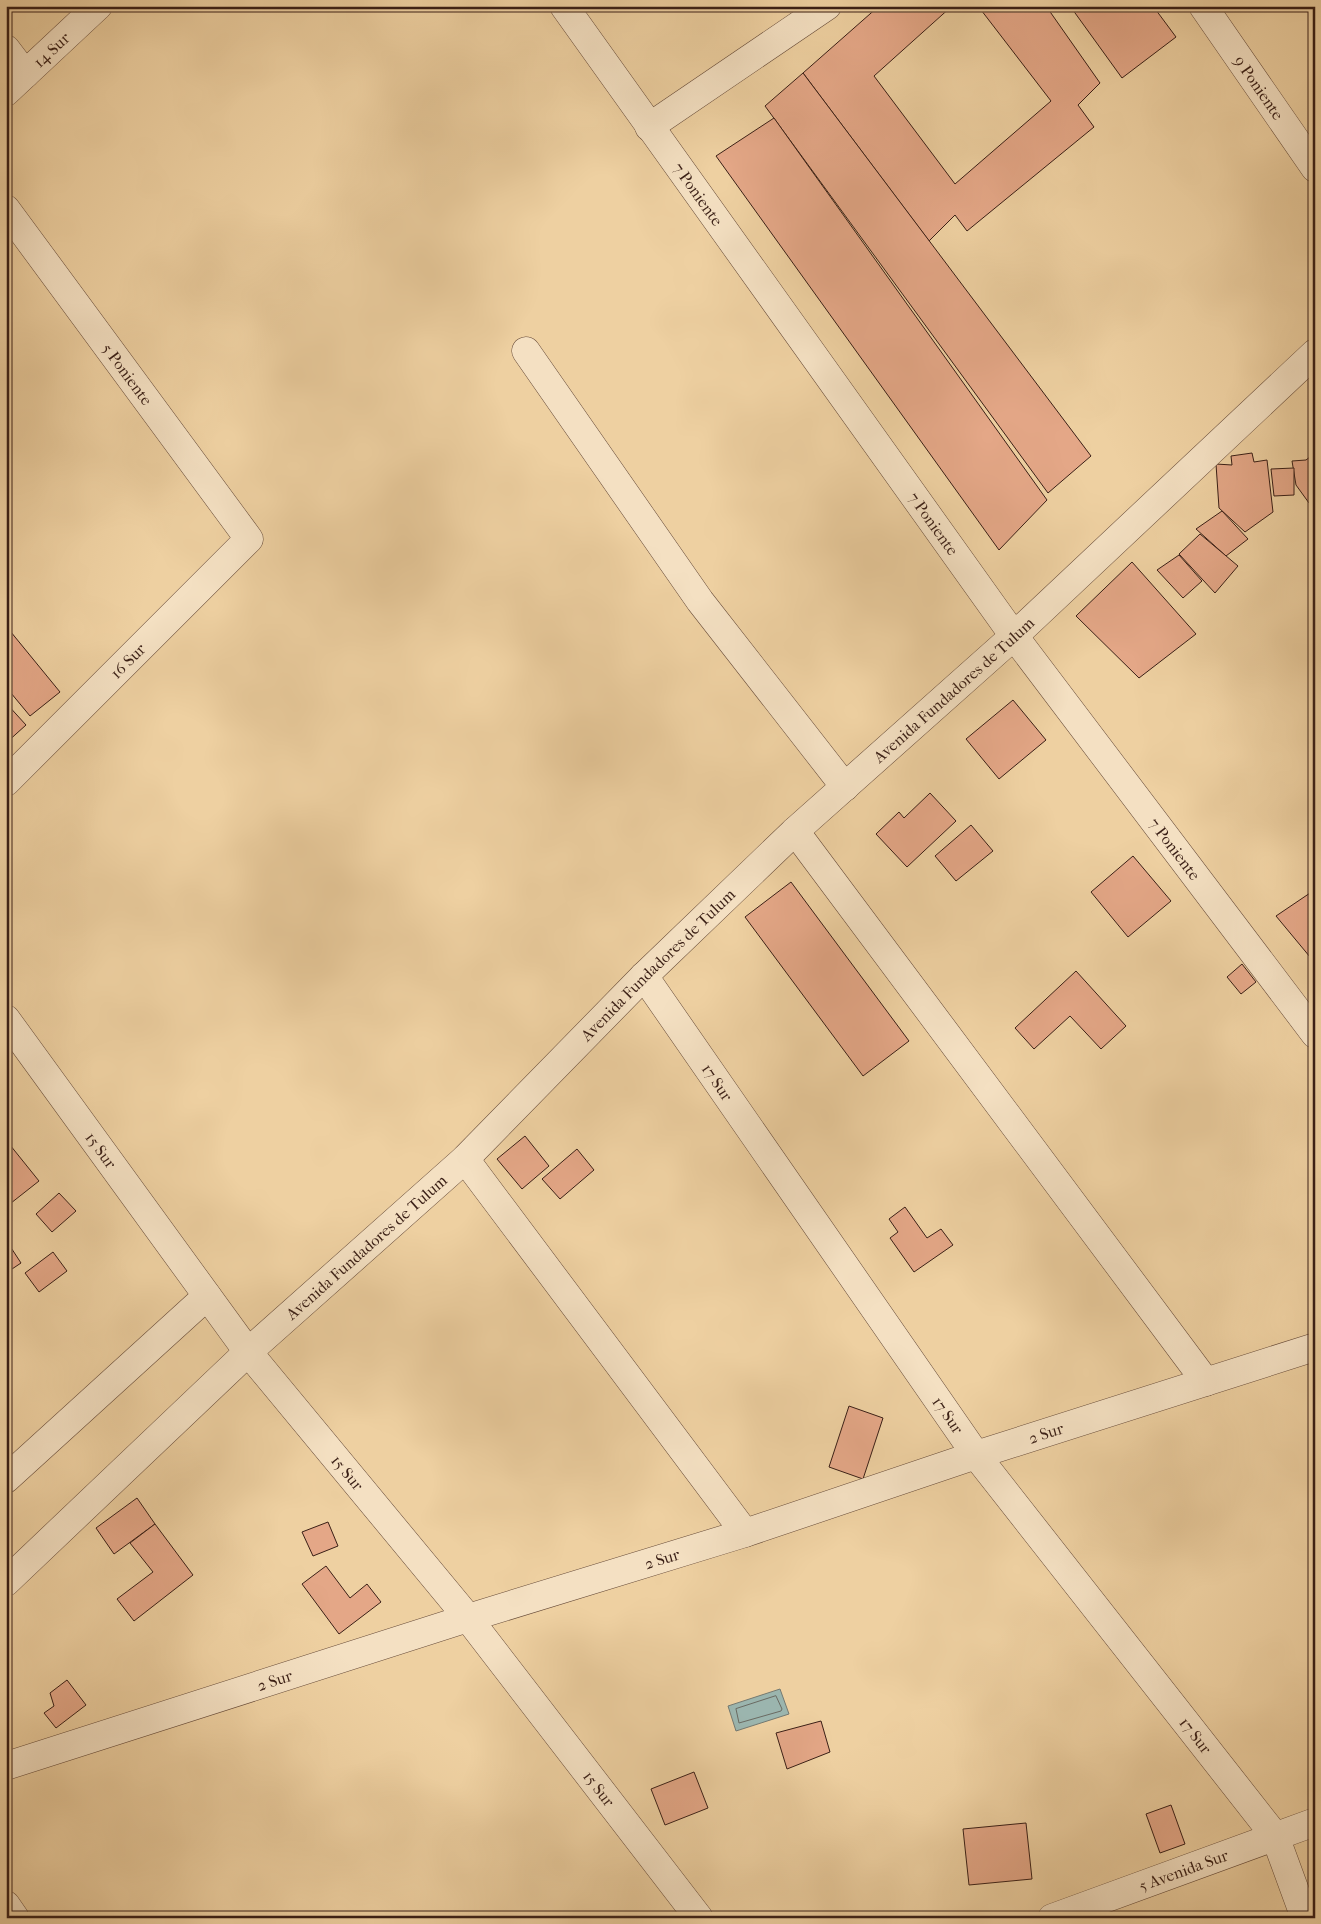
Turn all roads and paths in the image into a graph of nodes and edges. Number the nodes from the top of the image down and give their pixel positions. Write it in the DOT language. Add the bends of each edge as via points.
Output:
graph roads {
  1 [pos="98,6"];
  2 [pos="564,6"];
  3 [pos="826,6"];
  4 [pos="1203,6"];
  5 [pos="6,49"];
  6 [pos="16,83"];
  7 [pos="649,127"];
  8 [pos="1315,168"];
  9 [pos="6,209"];
  10 [pos="526,351"];
  11 [pos="1315,353"];
  12 [pos="249,539"];
  13 [pos="1014,636"];
  14 [pos="6,782"];
  15 [pos="845,787"];
  16 [pos="795,831"];
  17 [pos="644,976"];
  18 [pos="6,1019"];
  19 [pos="1315,1034"];
  20 [pos="466,1159"];
  21 [pos="207,1296"];
  22 [pos="1315,1347"];
  23 [pos="248,1352"];
  24 [pos="1206,1382"];
  25 [pos="976,1455"];
  26 [pos="6,1480"];
  27 [pos="744,1533"];
  28 [pos="6,1582"];
  29 [pos="468,1618"];
  30 [pos="6,1766"];
  31 [pos="1315,1822"];
  32 [pos="1274,1836"];
  33 [pos="6,1905"];
  34 [pos="15,1918"];
  35 [pos="699,1918"];
  36 [pos="1052,1918"];
  37 [pos="1305,1918"];
  1 -- 6 [label="street, 14 Sur"];
  2 -- 7 [label="street, 7 Poniente"];
  3 -- 7 [label="street"];
  4 -- 8 [label="street, 9 Poniente"];
  5 -- 6 [label="street"];
  7 -- 13 [label="street, 7 Poniente"];
  9 -- 12 [label="street, 5 Poniente"];
  10 -- 15 [label="street" via="700,601"];
  11 -- 13 [label="street, Avenida Fundadores de Tulum"];
  12 -- 14 [label="street, 16 Sur"];
  13 -- 15 [label="street, Avenida Fundadores de Tulum"];
  13 -- 19 [label="street, 7 Poniente"];
  15 -- 16 [label="street, Avenida Fundadores de Tulum"];
  16 -- 17 [label="street, Avenida Fundadores de Tulum"];
  16 -- 24 [label="street"];
  17 -- 20 [label="street, Avenida Fundadores de Tulum"];
  17 -- 25 [label="street, 17 Sur"];
  18 -- 21 [label="street, 15 Sur"];
  20 -- 23 [label="street, Avenida Fundadores de Tulum"];
  20 -- 27 [label="street"];
  21 -- 23 [label="street, 15 Sur"];
  21 -- 26 [label="street"];
  22 -- 24 [label="street, 2 Sur"];
  23 -- 28 [label="street, Avenida Fundadores de Tulum"];
  23 -- 29 [label="street, 15 Sur"];
  24 -- 25 [label="street, 2 Sur"];
  25 -- 27 [label="street, 2 Sur"];
  25 -- 32 [label="street, 17 Sur"];
  27 -- 29 [label="street, 2 Sur"];
  29 -- 30 [label="street, 2 Sur"];
  29 -- 35 [label="street, 15 Sur"];
  31 -- 32 [label="street, 5 Avenida Sur"];
  32 -- 36 [label="street, 5 Avenida Sur"];
  32 -- 37 [label="street, 17 Sur"];
  33 -- 34 [label="street"];
}
